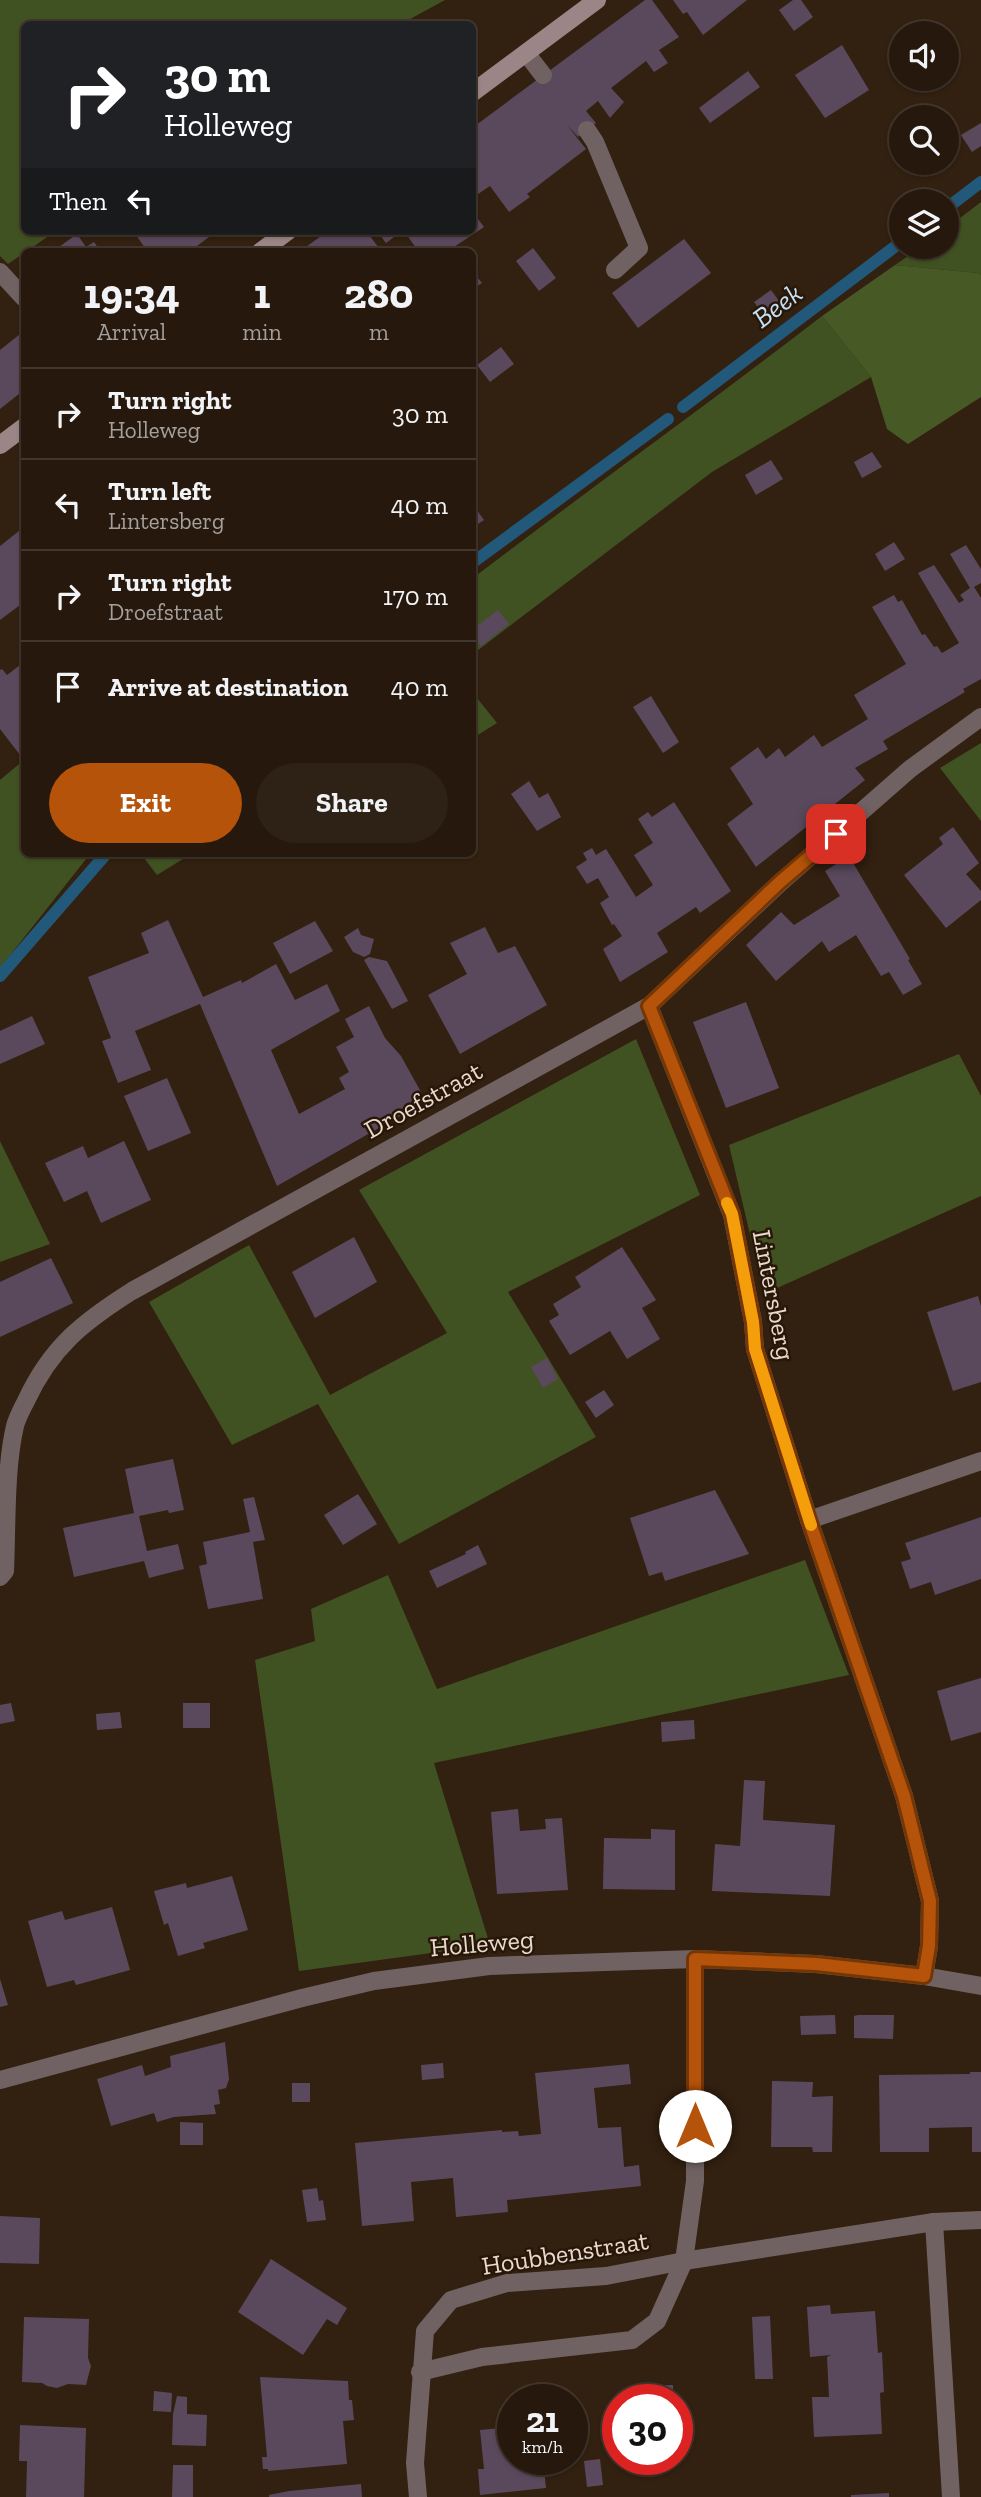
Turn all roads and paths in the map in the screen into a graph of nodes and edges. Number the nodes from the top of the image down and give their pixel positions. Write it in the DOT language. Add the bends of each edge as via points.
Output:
graph roads {
  1 [pos="597,0"];
  2 [pos="526,53"];
  3 [pos="543,75"];
  4 [pos="476,90"];
  5 [pos="587,130"];
  6 [pos="283,235"];
  7 [pos="265,248"];
  8 [pos="615,270"];
  9 [pos="0,272"];
  10 [pos="21,295"];
  11 [pos="21,429"];
  12 [pos="0,445"];
  13 [pos="981,717"];
  14 [pos="649,1006"];
  15 [pos="981,1461"];
  16 [pos="809,1520"];
  17 [pos="0,1577"];
  18 [pos="695,1959"];
  19 [pos="924,1976"];
  20 [pos="981,1986"];
  21 [pos="0,2080"];
  22 [pos="981,2220"];
  23 [pos="934,2222"];
  24 [pos="684,2261"];
  25 [pos="420,2372"];
  26 [pos="418,2497"];
  27 [pos="951,2497"];
  1 -- 2 [label="street"];
  2 -- 3 [label="street"];
  2 -- 4 [label="street"];
  5 -- 8 [label="street" via="639,248"];
  6 -- 7 [label="street"];
  9 -- 10 [label="street"];
  11 -- 12 [label="street"];
  13 -- 14 [label="street, Droefstraat" via="910,769 780,882"];
  14 -- 16 [label="street, Lintersberg" via="732,1214 755,1349"];
  14 -- 17 [label="street, Droefstraat" via="132,1291 72,1335 35,1381 15,1425 5,1571"];
  15 -- 16 [label="street"];
  16 -- 19 [label="street, Lintersberg" via="904,1796 930,1901"];
  18 -- 19 [label="street, Holleweg" via="816,1964"];
  18 -- 21 [label="street, Holleweg" via="489,1965 374,1981"];
  18 -- 24 [label="street, Houbbenstraat" via="695,2181"];
  19 -- 20 [label="street, Holleweg"];
  22 -- 23 [label="street, Houbbenstraat"];
  23 -- 24 [label="street, Houbbenstraat"];
  23 -- 27 [label="street"];
  24 -- 25 [label="street, Houbbenstraat" via="657,2321 632,2340 482,2357"];
  24 -- 25 [label="street, Houbbenstraat" via="606,2276 507,2283 451,2300 425,2331"];
  25 -- 26 [label="street, Houbbenstraat" via="415,2463"];
}
